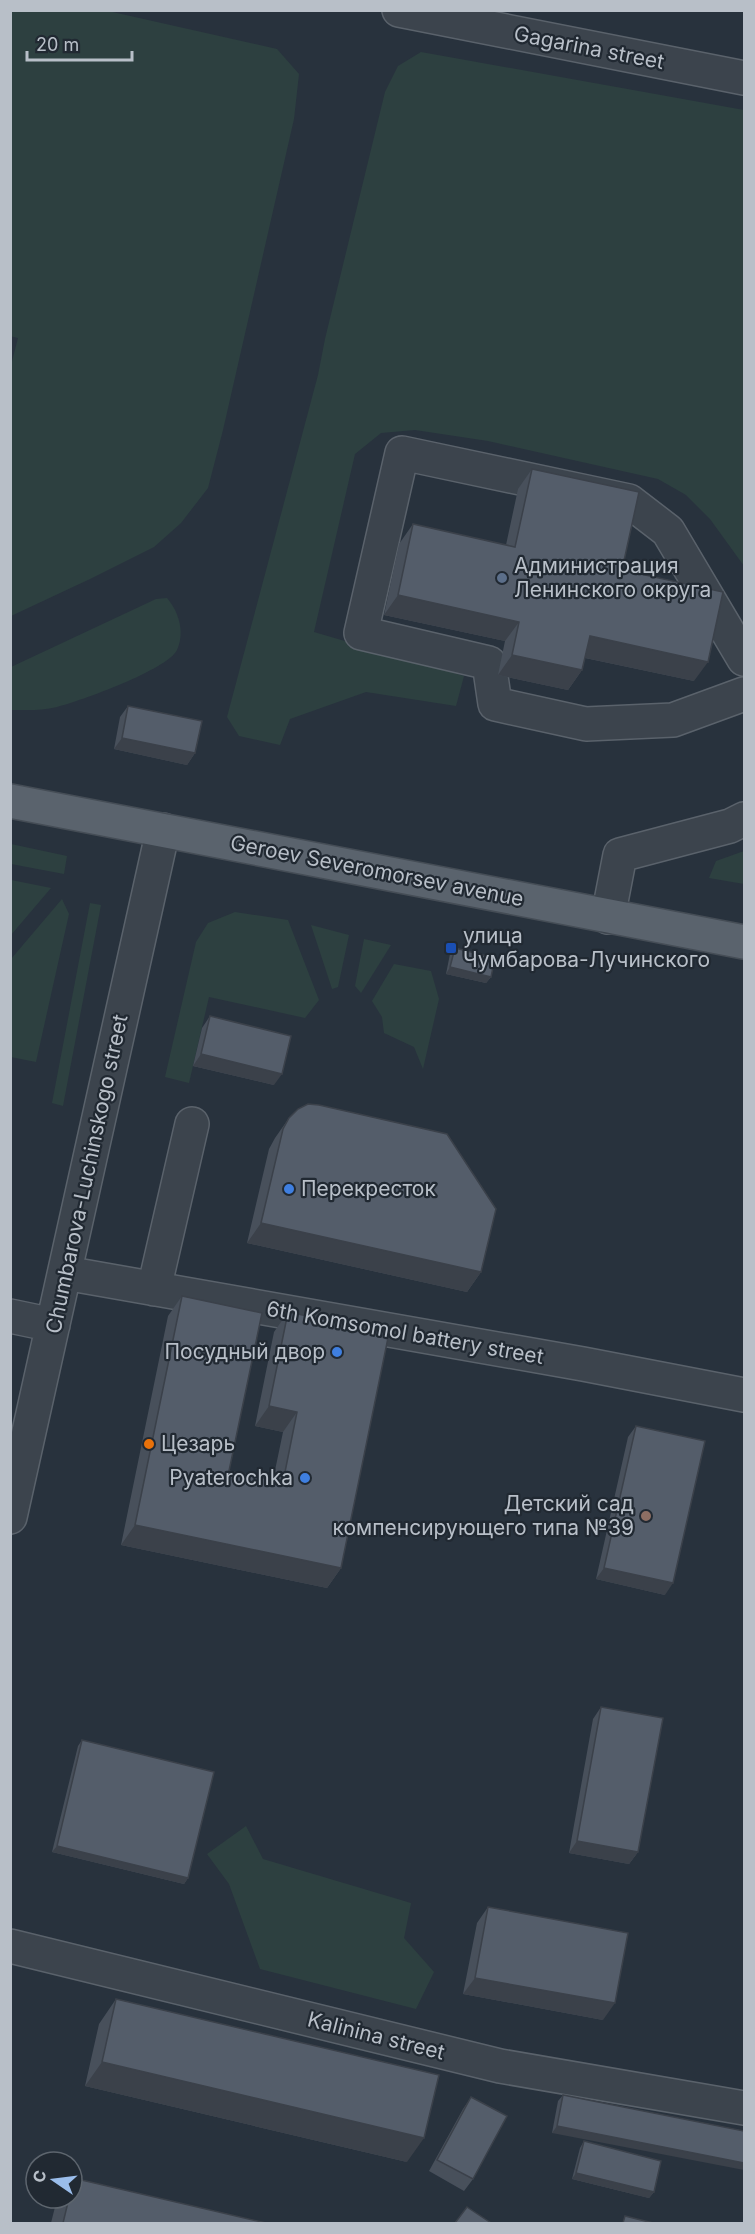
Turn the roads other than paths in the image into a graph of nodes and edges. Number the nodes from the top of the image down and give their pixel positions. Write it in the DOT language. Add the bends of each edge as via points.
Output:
graph roads {
  1 [pos="399,10"];
  2 [pos="744,78"];
  3 [pos="744,659"];
  4 [pos="744,694"];
  5 [pos="10,801"];
  6 [pos="744,819"];
  7 [pos="163,830"];
  8 [pos="608,917"];
  9 [pos="744,942"];
  10 [pos="192,1124"];
  11 [pos="65,1273"];
  12 [pos="154,1289"];
  13 [pos="10,1316"];
  14 [pos="53,1325"];
  15 [pos="744,1395"];
  16 [pos="10,1517"];
  17 [pos="10,1946"];
  18 [pos="744,2108"];
  1 -- 2 [label="street, Gagarina street"];
  3 -- 4 [label="street" via="668,531 629,501 402,453 361,633 489,663 495,704 586,724 673,720"];
  5 -- 7 [label="main road, Geroev Severomorsev avenue"];
  6 -- 8 [label="street" via="620,855"];
  7 -- 8 [label="main road, Geroev Severomorsev avenue"];
  7 -- 11 [label="street, Chumbarova-Luchinskogo street"];
  8 -- 9 [label="main road, Geroev Severomorsev avenue"];
  10 -- 12 [label="street"];
  11 -- 12 [label="street, 6th Komsomol battery street"];
  11 -- 14 [label="street, Chumbarova-Luchinskogo street"];
  12 -- 15 [label="street, 6th Komsomol battery street"];
  13 -- 14 [label="street"];
  14 -- 16 [label="street, Chumbarova-Luchinskogo street"];
  17 -- 18 [label="street, Kalinina street" via="500,2066"];
}
